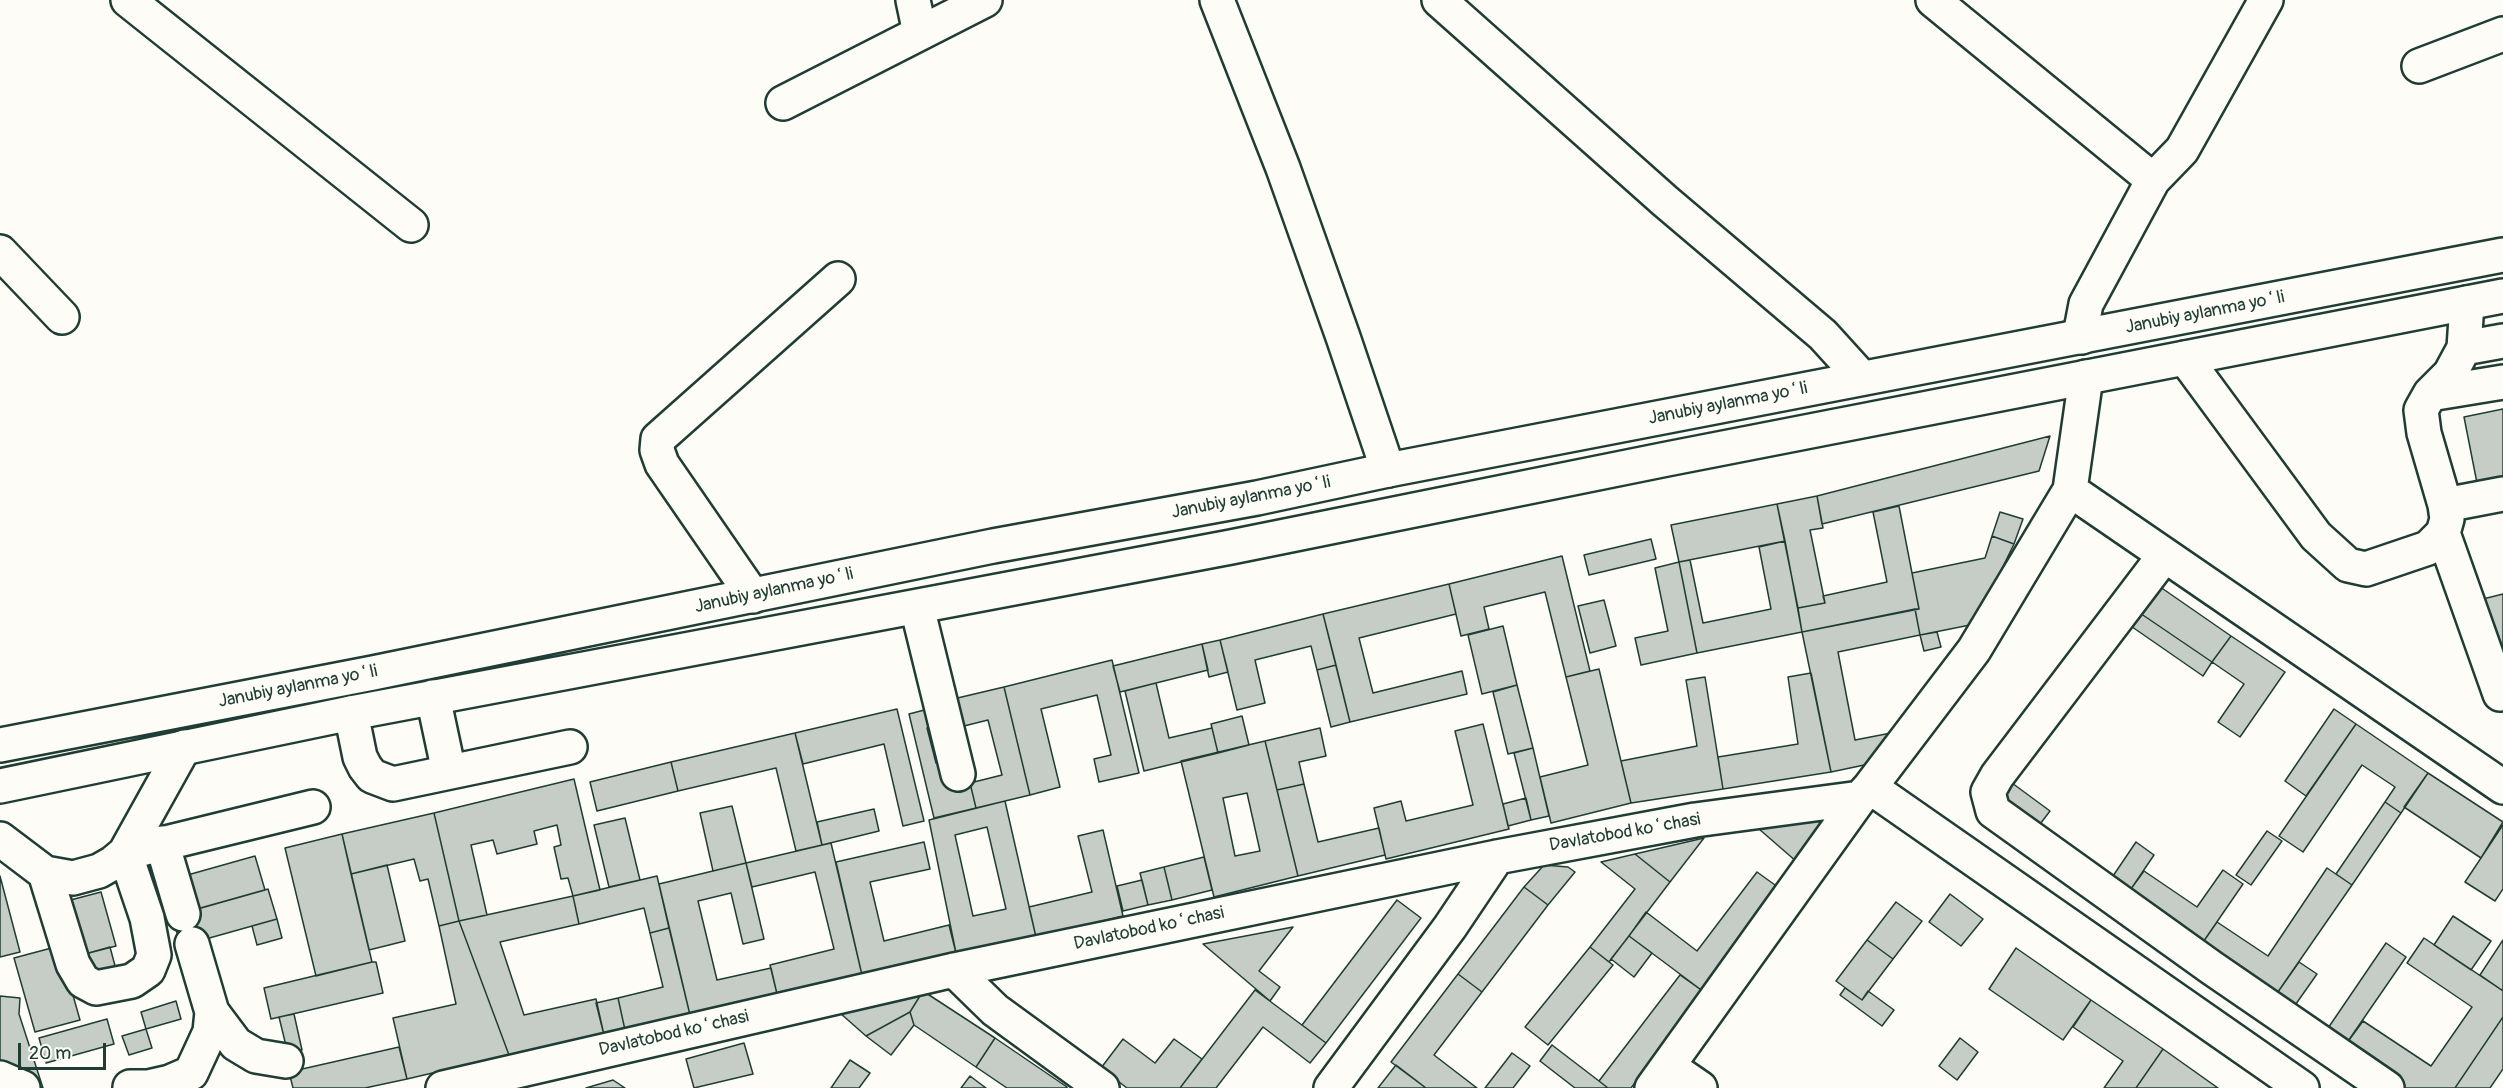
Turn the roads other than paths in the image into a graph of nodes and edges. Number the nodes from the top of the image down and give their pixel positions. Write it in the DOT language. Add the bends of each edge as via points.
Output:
graph roads {
  1 [pos="128,0"];
  2 [pos="913,0"];
  3 [pos="985,0"];
  4 [pos="1217,0"];
  5 [pos="1439,0"];
  6 [pos="1933,0"];
  7 [pos="2266,0"];
  8 [pos="920,33"];
  9 [pos="2503,34"];
  10 [pos="2419,66"];
  11 [pos="783,103"];
  12 [pos="2152,180"];
  13 [pos="411,225"];
  14 [pos="0,252"];
  15 [pos="2503,255"];
  16 [pos="838,279"];
  17 [pos="2503,296"];
  18 [pos="2467,303"];
  19 [pos="62,317"];
  20 [pos="2082,337"];
  21 [pos="2503,341"];
  22 [pos="2464,348"];
  23 [pos="2185,358"];
  24 [pos="2086,377"];
  25 [pos="1862,378"];
  26 [pos="2503,382"];
  27 [pos="2430,394"];
  28 [pos="1388,470"];
  29 [pos="2070,490"];
  30 [pos="2503,494"];
  31 [pos="2444,519"];
  32 [pos="2164,556"];
  33 [pos="753,596"];
  34 [pos="917,607"];
  35 [pos="2500,694"];
  36 [pos="433,697"];
  37 [pos="351,712"];
  38 [pos="0,745"];
  39 [pos="184,747"];
  40 [pos="570,747"];
  41 [pos="449,772"];
  42 [pos="958,774"];
  43 [pos="0,786"];
  44 [pos="2503,787"];
  45 [pos="1865,792"];
  46 [pos="313,807"];
  47 [pos="0,839"];
  48 [pos="162,843"];
  49 [pos="124,853"];
  50 [pos="1497,857"];
  51 [pos="45,873"];
  52 [pos="2212,968"];
  53 [pos="954,970"];
  54 [pos="2182,1003"];
  55 [pos="212,1012"];
  56 [pos="286,1061"];
  57 [pos="513,1071"];
  58 [pos="1660,1077"];
  59 [pos="0,1078"];
  60 [pos="198,1080"];
  61 [pos="130,1087"];
  62 [pos="23,1088"];
  63 [pos="443,1088"];
  64 [pos="541,1088"];
  65 [pos="1102,1088"];
  66 [pos="1331,1088"];
  67 [pos="1700,1088"];
  68 [pos="2302,1088"];
  69 [pos="2387,1088"];
  1 -- 13 [label="main road"];
  2 -- 8 [label="main road"];
  3 -- 8 [label="main road"];
  4 -- 28 [label="main road" via="1283,168"];
  5 -- 25 [label="main road" via="1823,335"];
  6 -- 12 [label="main road"];
  7 -- 12 [label="main road" via="2182,150"];
  8 -- 11 [label="main road"];
  9 -- 10 [label="main road"];
  12 -- 20 [label="main road" via="2086,304"];
  14 -- 19 [label="main road"];
  15 -- 20 [label="main road, Janubiy aylanma yoʻli"];
  16 -- 33 [label="main road" via="658,439 657,450 663,464"];
  17 -- 18 [label="main road, Janubiy aylanma yoʻli"];
  18 -- 22 [label="main road"];
  18 -- 23 [label="main road, Janubiy aylanma yoʻli"];
  20 -- 25 [label="main road, Janubiy aylanma yoʻli"];
  21 -- 22 [label="main road"];
  22 -- 27 [label="main road" via="2450,374"];
  23 -- 24 [label="main road, Janubiy aylanma yoʻli"];
  23 -- 31 [label="main road" via="2316,536 2348,565 2366,569 2428,548"];
  24 -- 29 [label="main road"];
  24 -- 34 [label="main road, Janubiy aylanma yoʻli"];
  25 -- 28 [label="main road, Janubiy aylanma yoʻli"];
  26 -- 27 [label="main road"];
  27 -- 31 [label="main road" via="2421,410"];
  28 -- 33 [label="main road, Janubiy aylanma yoʻli"];
  29 -- 32 [label="main road"];
  29 -- 45 [label="main road" via="1974,650"];
  30 -- 31 [label="main road"];
  31 -- 35 [label="main road"];
  32 -- 44 [label="main road"];
  32 -- 52 [label="main road" via="1988,792 1993,811"];
  33 -- 38 [label="main road, Janubiy aylanma yoʻli"];
  34 -- 36 [label="main road, Janubiy aylanma yoʻli"];
  34 -- 42 [label="main road"];
  36 -- 37 [label="main road, Janubiy aylanma yoʻli"];
  36 -- 41 [label="main road"];
  37 -- 39 [label="main road, Janubiy aylanma yoʻli"];
  37 -- 41 [label="main road" via="360,757 372,776 393,784"];
  39 -- 43 [label="main road, Janubiy aylanma yoʻli"];
  39 -- 49 [label="main road"];
  40 -- 41 [label="main road"];
  45 -- 50 [label="main road, Davlatobod koʻchasi"];
  45 -- 54 [label="main road"];
  45 -- 58 [label="main road"];
  46 -- 48 [label="main road"];
  47 -- 51 [label="main road"];
  48 -- 49 [label="main road"];
  48 -- 55 [label="main road"];
  49 -- 51 [label="main road" via="99,871 73,878"];
  49 -- 51 [label="main road" via="147,918 154,955 148,969 132,981 96,988 83,981"];
  50 -- 53 [label="main road, Davlatobod koʻchasi"];
  50 -- 66 [label="main road"];
  52 -- 54 [label="main road"];
  52 -- 69 [label="main road"];
  53 -- 57 [label="main road, Davlatobod koʻchasi"];
  53 -- 65 [label="main road" via="995,1010"];
  54 -- 68 [label="main road"];
  55 -- 56 [label="main road" via="236,1044 256,1056"];
  55 -- 60 [label="main road"];
  57 -- 63 [label="main road, Davlatobod koʻchasi"];
  57 -- 64 [label="main road"];
  58 -- 67 [label="main road"];
  59 -- 62 [label="main road"];
  60 -- 61 [label="main road"];
}
